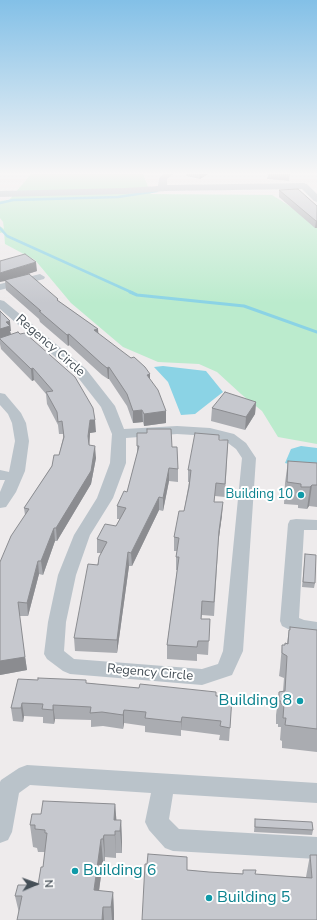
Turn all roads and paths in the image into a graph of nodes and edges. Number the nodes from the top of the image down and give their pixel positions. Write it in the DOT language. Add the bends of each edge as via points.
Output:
graph roads {
  1 [pos="40,277"];
  2 [pos="0,287"];
  3 [pos="0,303"];
  4 [pos="36,333"];
  5 [pos="22,337"];
  6 [pos="0,397"];
  7 [pos="119,434"];
  8 [pos="7,476"];
  9 [pos="0,503"];
  10 [pos="317,525"];
  11 [pos="317,629"];
  12 [pos="164,783"];
  13 [pos="5,787"];
  14 [pos="317,793"];
  15 [pos="0,832"];
  16 [pos="317,848"];
  1 -- 2 [label="street"];
  3 -- 4 [label="street, Regency Circle"];
  4 -- 5 [label="street"];
  4 -- 7 [label="street, Regency Circle" via="81,372 108,406"];
  6 -- 8 [label="street" via="19,423 22,441 20,458"];
  7 -- 7 [label="street, Regency Circle" via="118,463 105,498 82,535 68,575 57,622 54,654 70,666 202,677 224,669 234,651 250,458 241,446 228,437 210,432 177,430"];
  8 -- 9 [label="street" via="8,492"];
  10 -- 11 [label="street" via="296,524 289,621 301,628"];
  12 -- 13 [label="street" via="26,776"];
  12 -- 14 [label="street"];
  12 -- 16 [label="street" via="157,822 172,840"];
  13 -- 15 [label="street"];
}
